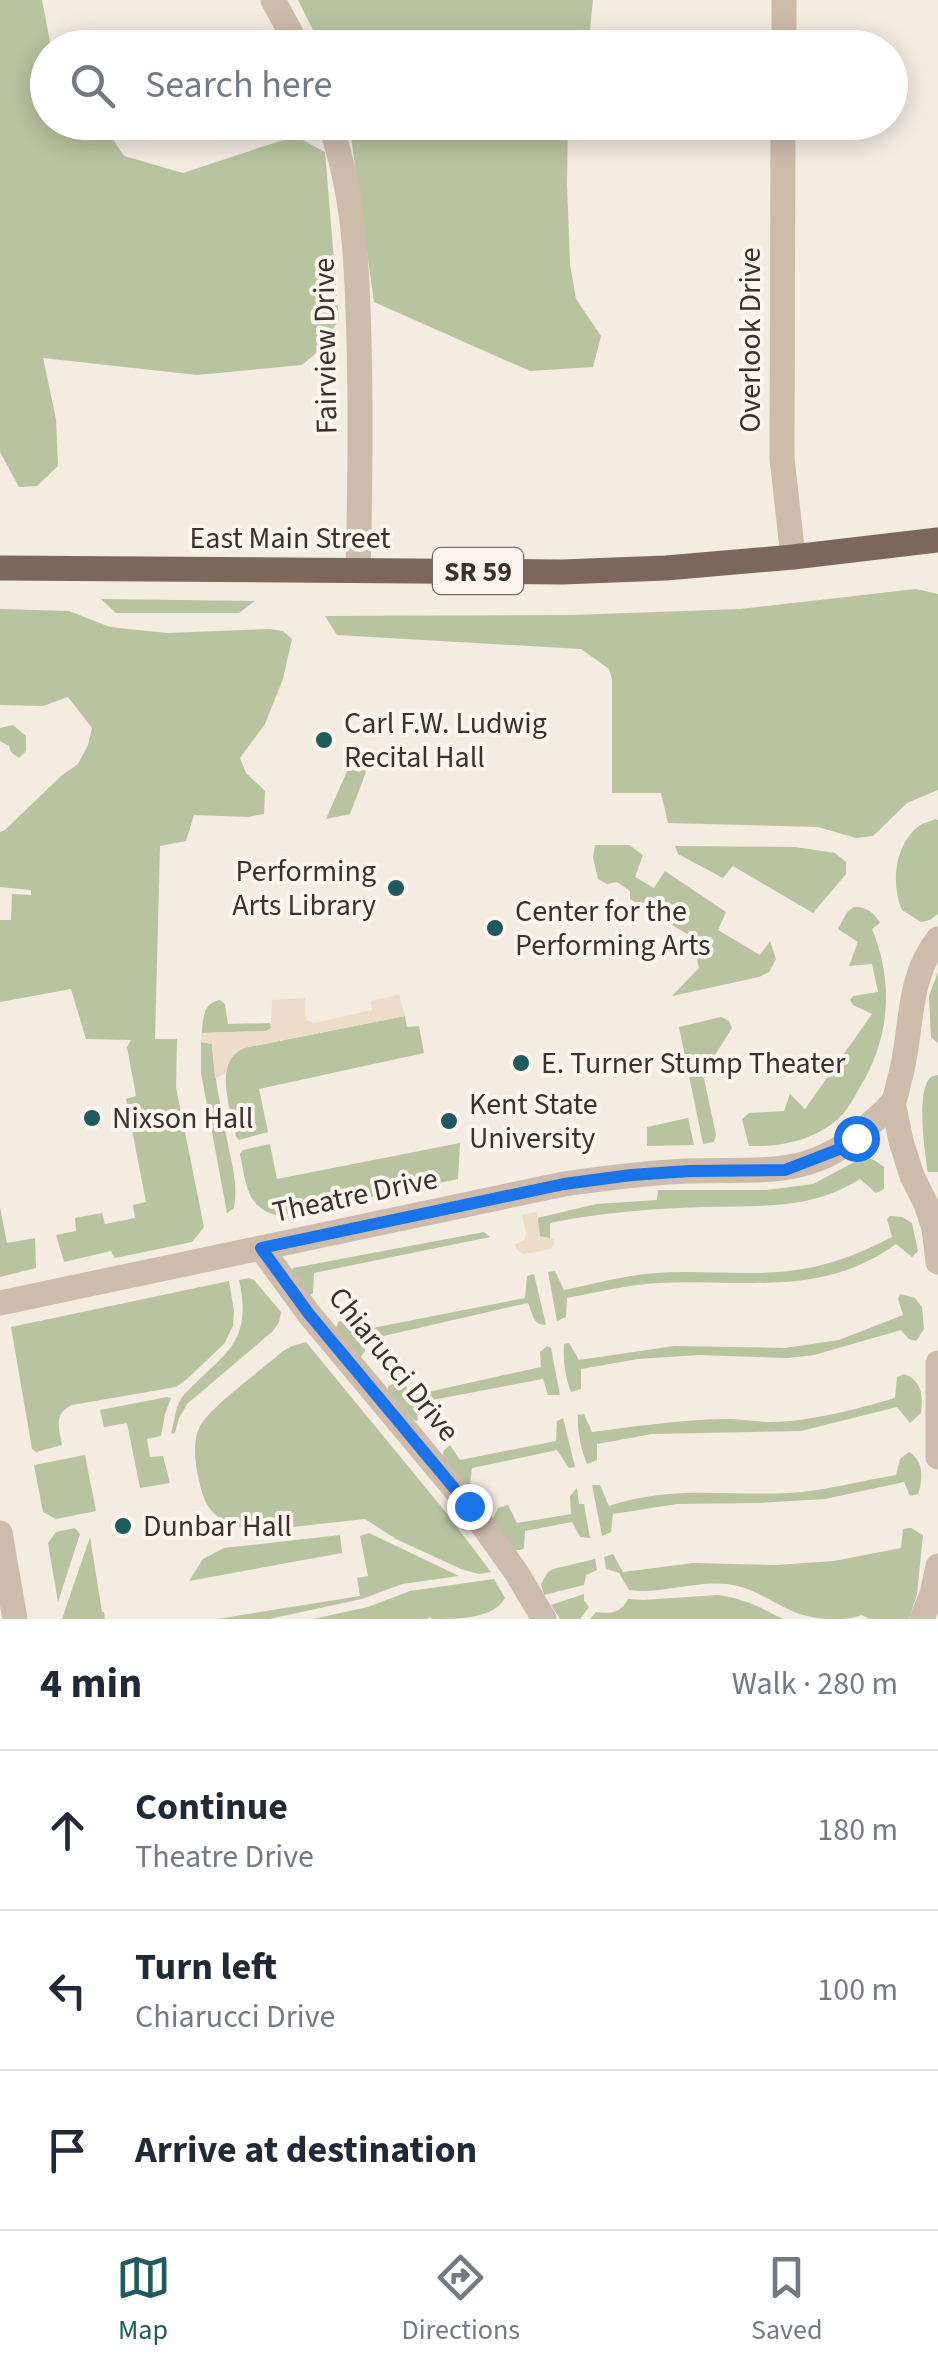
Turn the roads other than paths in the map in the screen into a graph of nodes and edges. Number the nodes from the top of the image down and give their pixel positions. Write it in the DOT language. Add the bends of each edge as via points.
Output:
graph roads {
  1 [pos="273,0"];
  2 [pos="784,0"];
  3 [pos="290,30"];
  4 [pos="784,30"];
  5 [pos="336,140"];
  6 [pos="783,140"];
  7 [pos="938,540"];
  8 [pos="793,557"];
  9 [pos="0,568"];
  10 [pos="358,570"];
  11 [pos="938,939"];
  12 [pos="893,1102"];
  13 [pos="261,1248"];
  14 [pos="938,1262"];
  15 [pos="0,1302"];
  16 [pos="938,1363"];
  17 [pos="938,1458"];
  18 [pos="0,1533"];
  19 [pos="938,1566"];
  20 [pos="15,1619"];
  21 [pos="544,1619"];
  22 [pos="922,1619"];
  1 -- 3 [label="street"];
  2 -- 4 [label="street"];
  5 -- 10 [label="street, Fairview Drive" via="358,270"];
  6 -- 8 [label="street, Overlook Drive" via="782,458"];
  7 -- 8 [label="main road, East Main Street / SR 59"];
  8 -- 10 [label="main road, East Main Street / SR 59" via="562,572"];
  9 -- 10 [label="main road, East Main Street / SR 59"];
  11 -- 12 [label="street" via="913,989"];
  12 -- 13 [label="street, Theatre Drive" via="837,1150 785,1170 690,1171 564,1184"];
  12 -- 14 [label="street" via="934,1228"];
  13 -- 15 [label="street, Theatre Drive"];
  13 -- 21 [label="street, Chiarucci Drive" via="469,1506"];
  16 -- 17 [label="street"];
  18 -- 20 [label="street"];
  19 -- 22 [label="street"];
}
